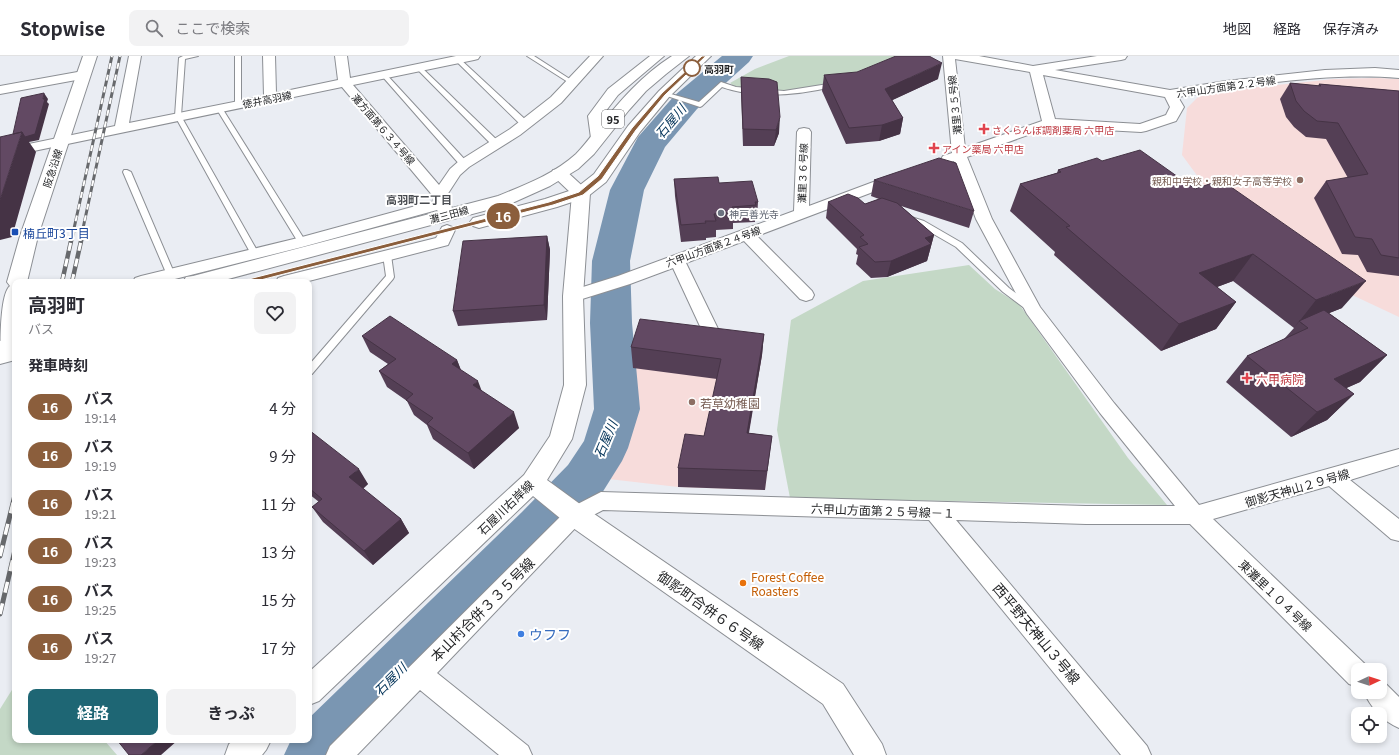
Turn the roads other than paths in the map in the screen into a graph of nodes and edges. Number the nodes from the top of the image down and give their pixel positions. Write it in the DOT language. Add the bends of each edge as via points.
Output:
graph roads {
  1 [pos="90,56"];
  2 [pos="135,56"];
  3 [pos="195,56"];
  4 [pos="238,56"];
  5 [pos="269,56"];
  6 [pos="341,56"];
  7 [pos="474,56"];
  8 [pos="530,56"];
  9 [pos="597,56"];
  10 [pos="682,56"];
  11 [pos="704,56"];
  12 [pos="949,56"];
  13 [pos="959,56"];
  14 [pos="1122,56"];
  15 [pos="443,59"];
  16 [pos="667,59"];
  17 [pos="458,60"];
  18 [pos="419,68"];
  19 [pos="1035,69"];
  20 [pos="1399,74"];
  21 [pos="83,75"];
  22 [pos="384,75"];
  23 [pos="844,78"];
  24 [pos="345,83"];
  25 [pos="573,83"];
  26 [pos="0,90"];
  27 [pos="1170,94"];
  28 [pos="665,95"];
  29 [pos="270,98"];
  30 [pos="238,105"];
  31 [pos="219,108"];
  32 [pos="178,116"];
  33 [pos="1049,123"];
  34 [pos="525,124"];
  35 [pos="121,128"];
  36 [pos="804,132"];
  37 [pos="60,141"];
  38 [pos="496,144"];
  39 [pos="0,154"];
  40 [pos="959,154"];
  41 [pos="937,163"];
  42 [pos="464,164"];
  43 [pos="127,172"];
  44 [pos="559,174"];
  45 [pos="908,174"];
  46 [pos="581,193"];
  47 [pos="841,199"];
  48 [pos="856,203"];
  49 [pos="444,211"];
  50 [pos="801,214"];
  51 [pos="899,217"];
  52 [pos="746,234"];
  53 [pos="302,242"];
  54 [pos="256,254"];
  55 [pos="387,255"];
  56 [pos="678,260"];
  57 [pos="171,275"];
  58 [pos="18,279"];
  59 [pos="154,279"];
  60 [pos="203,279"];
  61 [pos="253,279"];
  62 [pos="295,279"];
  63 [pos="583,293"];
  64 [pos="806,295"];
  65 [pos="12,310"];
  66 [pos="1033,310"];
  67 [pos="711,333"];
  68 [pos="7,342"];
  69 [pos="312,368"];
  70 [pos="1399,456"];
  71 [pos="1332,477"];
  72 [pos="532,482"];
  73 [pos="935,511"];
  74 [pos="575,515"];
  75 [pos="1195,515"];
  76 [pos="1399,532"];
  77 [pos="1351,668"];
  78 [pos="419,674"];
  79 [pos="312,688"];
  80 [pos="1383,699"];
  81 [pos="1399,715"];
  82 [pos="253,743"];
  83 [pos="240,755"];
  84 [pos="339,755"];
  85 [pos="519,755"];
  86 [pos="872,755"];
  87 [pos="1138,755"];
  1 -- 21 [label="street, 阪急沿線"];
  2 -- 35 [label="street"];
  3 -- 32 [label="lane" via="182,58"];
  4 -- 30 [label="lane"];
  5 -- 29 [label="street"];
  6 -- 24 [label="street, 灘方面第６３４号線"];
  7 -- 17 [label="street, 徳井高羽線"];
  8 -- 25 [label="lane"];
  9 -- 25 [label="street"];
  10 -- 16 [label="street, 灘三田線 / 95"];
  11 -- 28 [label="street, 灘三田線 / 95"];
  12 -- 40 [label="street, 灘里３５号線"];
  13 -- 19 [label="street, 六甲山方面第２２号線"];
  14 -- 19 [label="street"];
  15 -- 17 [label="street, 徳井高羽線"];
  15 -- 18 [label="street, 徳井高羽線"];
  16 -- 44 [label="street, 灘三田線 / 95" via="582,157"];
  17 -- 34 [label="lane"];
  18 -- 22 [label="street, 徳井高羽線"];
  18 -- 38 [label="lane"];
  19 -- 27 [label="street, 六甲山方面第２２号線"];
  19 -- 33 [label="street"];
  20 -- 27 [label="street, 六甲山方面第２２号線" via="1325,74"];
  21 -- 26 [label="street"];
  21 -- 37 [label="street, 阪急沿線"];
  22 -- 24 [label="street, 徳井高羽線"];
  22 -- 42 [label="lane"];
  23 -- 28 [label="lane" via="830,86 784,93 735,89 721,84 700,104"];
  24 -- 29 [label="street, 徳井高羽線"];
  24 -- 49 [label="street, 灘方面第６３４号線"];
  25 -- 34 [label="street"];
  27 -- 33 [label="street" via="1177,107 1171,118 1141,128"];
  28 -- 46 [label="street, 灘三田線 / 95" via="634,129 600,178"];
  29 -- 30 [label="street, 徳井高羽線"];
  30 -- 31 [label="street, 徳井高羽線"];
  31 -- 32 [label="street, 徳井高羽線"];
  31 -- 53 [label="lane"];
  32 -- 35 [label="street, 徳井高羽線"];
  32 -- 54 [label="lane"];
  33 -- 40 [label="street"];
  34 -- 38 [label="street"];
  35 -- 37 [label="street, 徳井高羽線"];
  36 -- 50 [label="street, 灘里３６号線"];
  37 -- 39 [label="street, 徳井高羽線"];
  37 -- 58 [label="street, 阪急沿線"];
  38 -- 42 [label="street"];
  40 -- 41 [label="street"];
  40 -- 66 [label="street, 灘里３５号線" via="984,219"];
  42 -- 49 [label="street" via="455,172"];
  43 -- 57 [label="lane"];
  44 -- 46 [label="street"];
  44 -- 49 [label="street, 灘三田線 / 95" via="504,200"];
  45 -- 47 [label="street, 六甲山方面第２４号線"];
  46 -- 49 [label="street, 灘三田線 / 95" via="551,203"];
  46 -- 63 [label="street, 石屋川右岸線"];
  47 -- 48 [label="lane"];
  47 -- 50 [label="street, 六甲山方面第２４号線"];
  49 -- 53 [label="street"];
  49 -- 55 [label="street" via="442,241"];
  49 -- 60 [label="street, 灘三田線 / 95"];
  49 -- 61 [label="street, 灘三田線 / 95"];
  50 -- 52 [label="street, 六甲山方面第２４号線"];
  51 -- 66 [label="lane" via="921,223 959,245 1006,290"];
  52 -- 56 [label="street, 六甲山方面第２４号線"];
  52 -- 64 [label="street"];
  53 -- 54 [label="street"];
  54 -- 57 [label="street"];
  55 -- 62 [label="street"];
  55 -- 69 [label="lane" via="390,277"];
  56 -- 63 [label="street, 六甲山方面第２４号線"];
  56 -- 67 [label="street"];
  57 -- 59 [label="street"];
  63 -- 72 [label="street, 石屋川右岸線" via="575,385 561,439"];
  65 -- 68 [label="street"];
  66 -- 75 [label="street, 東灘里１０４号線" via="1107,408"];
  70 -- 71 [label="street, 御影天神山２９号線"];
  71 -- 75 [label="street, 御影天神山２９号線"];
  71 -- 76 [label="street"];
  72 -- 74 [label="street, 御影町合併６６号線"];
  72 -- 79 [label="street, 石屋川右岸線"];
  73 -- 74 [label="street, 六甲山方面第２５号線－１" via="601,501"];
  73 -- 75 [label="street, 六甲山方面第２５号線－１"];
  73 -- 87 [label="street, 西平野天神山３号線"];
  74 -- 78 [label="street, 本山村合併３３５号線"];
  74 -- 86 [label="street, 御影町合併６６号線" via="833,694"];
  75 -- 77 [label="street, 東灘里１０４号線"];
  78 -- 84 [label="street, 本山村合併３３５号線"];
  78 -- 85 [label="street"];
  80 -- 81 [label="street"];
  82 -- 83 [label="street"];
}
